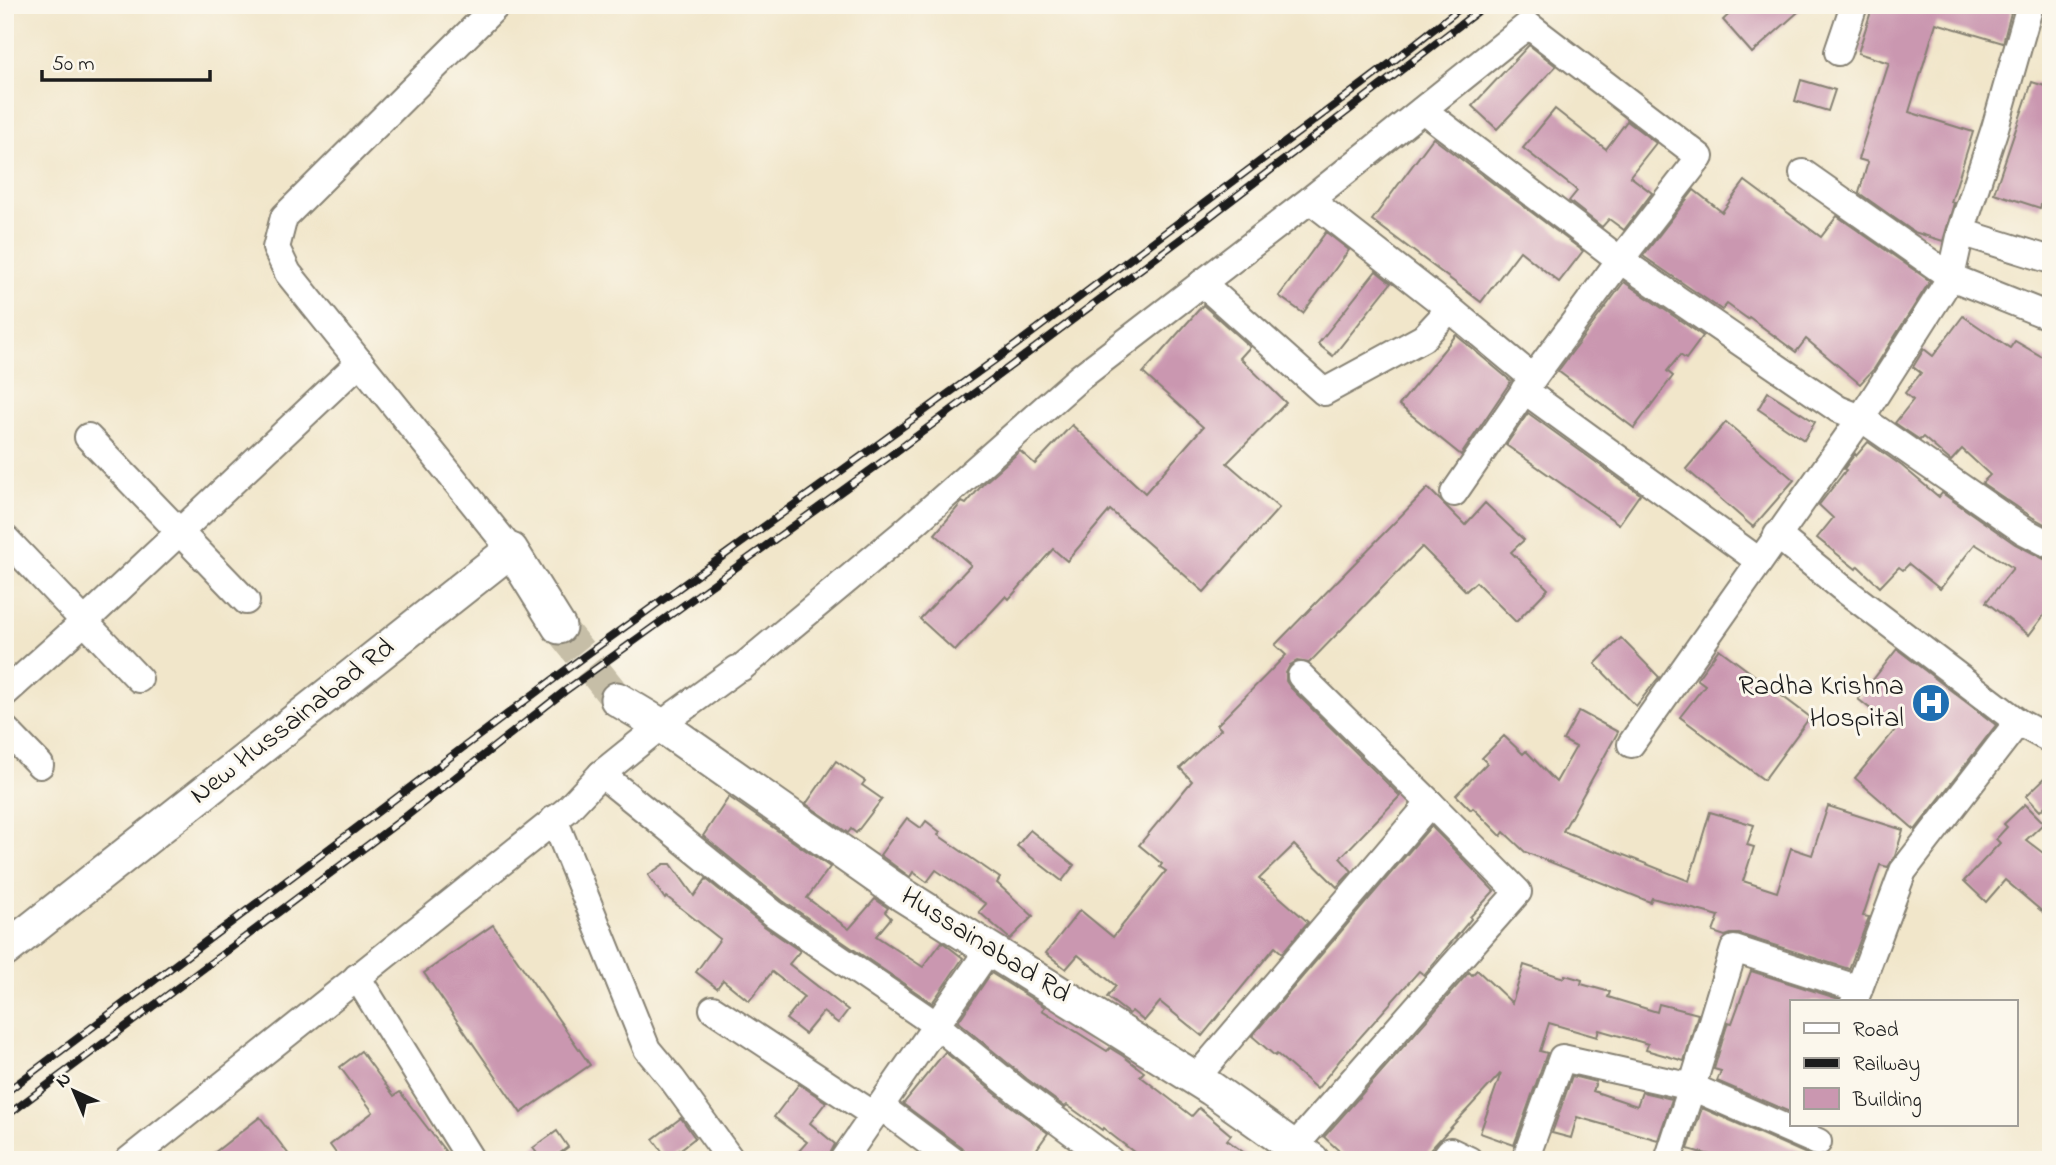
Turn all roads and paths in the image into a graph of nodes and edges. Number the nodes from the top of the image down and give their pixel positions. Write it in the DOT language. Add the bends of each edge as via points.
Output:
graph roads {
  1 [pos="497,5"];
  2 [pos="1854,5"];
  3 [pos="2030,5"];
  4 [pos="1838,52"];
  5 [pos="1423,110"];
  6 [pos="1803,173"];
  7 [pos="1310,200"];
  8 [pos="1961,232"];
  9 [pos="1620,260"];
  10 [pos="2051,260"];
  11 [pos="1951,277"];
  12 [pos="1202,283"];
  13 [pos="1450,309"];
  14 [pos="2051,317"];
  15 [pos="360,362"];
  16 [pos="1529,384"];
  17 [pos="1861,418"];
  18 [pos="88,437"];
  19 [pos="1454,493"];
  20 [pos="180,532"];
  21 [pos="1777,535"];
  22 [pos="5,538"];
  23 [pos="2051,545"];
  24 [pos="510,550"];
  25 [pos="1759,561"];
  26 [pos="246,601"];
  27 [pos="84,622"];
  28 [pos="559,627"];
  29 [pos="1301,677"];
  30 [pos="139,679"];
  31 [pos="5,693"];
  32 [pos="617,699"];
  33 [pos="2018,722"];
  34 [pos="662,726"];
  35 [pos="5,729"];
  36 [pos="2051,740"];
  37 [pos="1631,744"];
  38 [pos="40,765"];
  39 [pos="601,774"];
  40 [pos="1430,803"];
  41 [pos="554,820"];
  42 [pos="989,949"];
  43 [pos="5,950"];
  44 [pos="357,977"];
  45 [pos="1856,996"];
  46 [pos="713,1009"];
  47 [pos="935,1024"];
  48 [pos="1195,1079"];
  49 [pos="1692,1087"];
  50 [pos="877,1110"];
  51 [pos="1818,1142"];
  52 [pos="158,1151"];
  53 [pos="1303,1153"];
  54 [pos="130,1160"];
  55 [pos="471,1160"];
  56 [pos="731,1160"];
  57 [pos="843,1160"];
  58 [pos="952,1160"];
  59 [pos="1110,1160"];
  60 [pos="1443,1160"];
  61 [pos="1469,1160"];
  62 [pos="1525,1160"];
  63 [pos="1668,1160"];
  1 -- 15 [label="street" via="285,217 276,248 288,273"];
  2 -- 4 [label="street"];
  3 -- 8 [label="street"];
  5 -- 7 [label="street"];
  5 -- 9 [label="street"];
  5 -- 9 [label="street" via="1528,25 1700,157"];
  6 -- 11 [label="street"];
  7 -- 12 [label="street"];
  7 -- 13 [label="street"];
  8 -- 10 [label="street"];
  8 -- 11 [label="street"];
  9 -- 16 [label="street"];
  9 -- 17 [label="street" via="1838,409"];
  11 -- 14 [label="street"];
  11 -- 17 [label="street"];
  12 -- 13 [label="street" via="1324,392 1423,338"];
  12 -- 34 [label="street" via="1079,378 741,668"];
  13 -- 16 [label="street"];
  15 -- 20 [label="street"];
  15 -- 24 [label="street"];
  16 -- 19 [label="street"];
  16 -- 25 [label="street"];
  17 -- 21 [label="street"];
  17 -- 23 [label="street"];
  18 -- 20 [label="street"];
  20 -- 26 [label="street"];
  20 -- 27 [label="street"];
  21 -- 25 [label="street"];
  21 -- 33 [label="street"];
  22 -- 27 [label="street"];
  24 -- 28 [label="street"];
  24 -- 43 [label="street, New Hussainabad Rd"];
  25 -- 37 [label="street"];
  27 -- 30 [label="street"];
  27 -- 31 [label="street"];
  29 -- 40 [label="street"];
  32 -- 34 [label="street"];
  33 -- 36 [label="street"];
  33 -- 45 [label="street" via="1903,871"];
  34 -- 39 [label="street"];
  34 -- 42 [label="street, Hussainabad Rd" via="903,895"];
  35 -- 38 [label="street"];
  39 -- 41 [label="street"];
  39 -- 47 [label="street" via="774,914"];
  40 -- 48 [label="street"];
  40 -- 53 [label="street" via="1518,892"];
  41 -- 44 [label="street"];
  41 -- 56 [label="street" via="648,1049"];
  42 -- 47 [label="street"];
  42 -- 48 [label="street, Hussainabad Rd"];
  44 -- 52 [label="street"];
  44 -- 55 [label="street"];
  45 -- 49 [label="street" via="1734,949"];
  46 -- 50 [label="street"];
  47 -- 50 [label="street"];
  47 -- 59 [label="street"];
  48 -- 53 [label="street, Hussainabad Rd"];
  49 -- 51 [label="street"];
  49 -- 62 [label="street" via="1562,1058"];
  49 -- 63 [label="street"];
  50 -- 57 [label="street"];
  50 -- 58 [label="street"];
  52 -- 54 [label="street"];
  60 -- 61 [label="street" via="1450,1151"];
}
